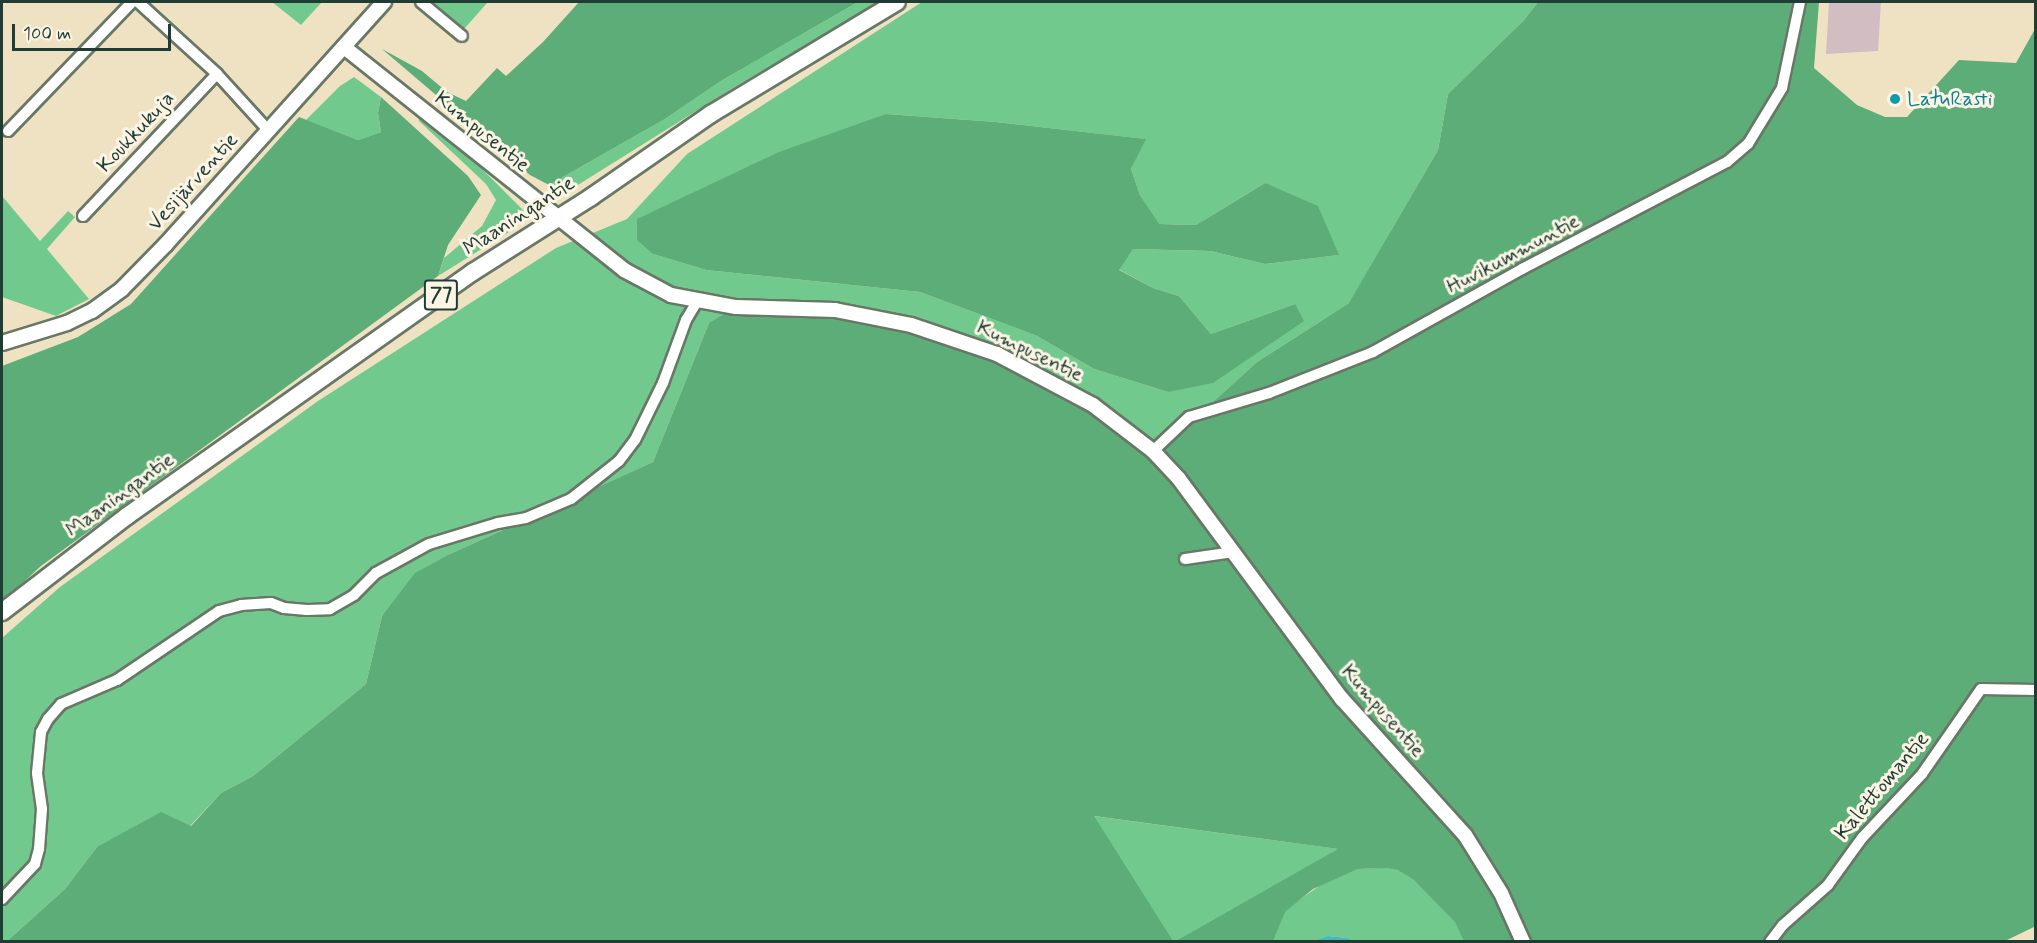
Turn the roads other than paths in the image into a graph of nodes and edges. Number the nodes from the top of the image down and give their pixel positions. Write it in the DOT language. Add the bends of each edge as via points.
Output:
graph roads {
  1 [pos="132,2"];
  2 [pos="138,2"];
  3 [pos="384,2"];
  4 [pos="421,2"];
  5 [pos="897,2"];
  6 [pos="1800,2"];
  7 [pos="462,36"];
  8 [pos="344,47"];
  9 [pos="217,74"];
  10 [pos="268,130"];
  11 [pos="8,131"];
  12 [pos="83,216"];
  13 [pos="557,219"];
  14 [pos="698,300"];
  15 [pos="2,344"];
  16 [pos="1153,451"];
  17 [pos="1233,552"];
  18 [pos="1185,559"];
  19 [pos="2,612"];
  20 [pos="2036,690"];
  21 [pos="2,899"];
  22 [pos="1523,942"];
  23 [pos="1770,942"];
  1 -- 11 [label="street"];
  2 -- 9 [label="street"];
  3 -- 8 [label="street, Vesijärventie"];
  4 -- 7 [label="street"];
  5 -- 13 [label="main road, Maaningantie / 77" via="711,114"];
  6 -- 16 [label="street, Huvikummuntie" via="1782,87 1748,144 1727,162 1373,352 1269,393 1189,417"];
  8 -- 10 [label="street, Vesijärventie"];
  8 -- 13 [label="street, Kumpusentie"];
  9 -- 10 [label="street"];
  9 -- 12 [label="street, Koukkukuja"];
  10 -- 15 [label="street, Vesijärventie" via="122,289 67,323"];
  13 -- 14 [label="street, Kumpusentie" via="624,270 671,295"];
  13 -- 19 [label="main road, Maaningantie / 77" via="473,272 127,516"];
  14 -- 16 [label="street, Kumpusentie" via="736,307 835,310 951,337 997,354 1093,405"];
  14 -- 21 [label="street" via="636,440 619,461 571,499 526,518 429,544 376,573 354,595 330,609 307,610 271,603 219,611 117,680 61,704 41,732 37,773 42,809 35,864"];
  16 -- 17 [label="street, Kumpusentie"];
  17 -- 18 [label="street"];
  17 -- 22 [label="street, Kumpusentie" via="1342,699 1465,835 1501,893"];
  20 -- 23 [label="street, Kalettomantie" via="1982,689 1922,774 1862,838 1828,885 1783,925"];
}
